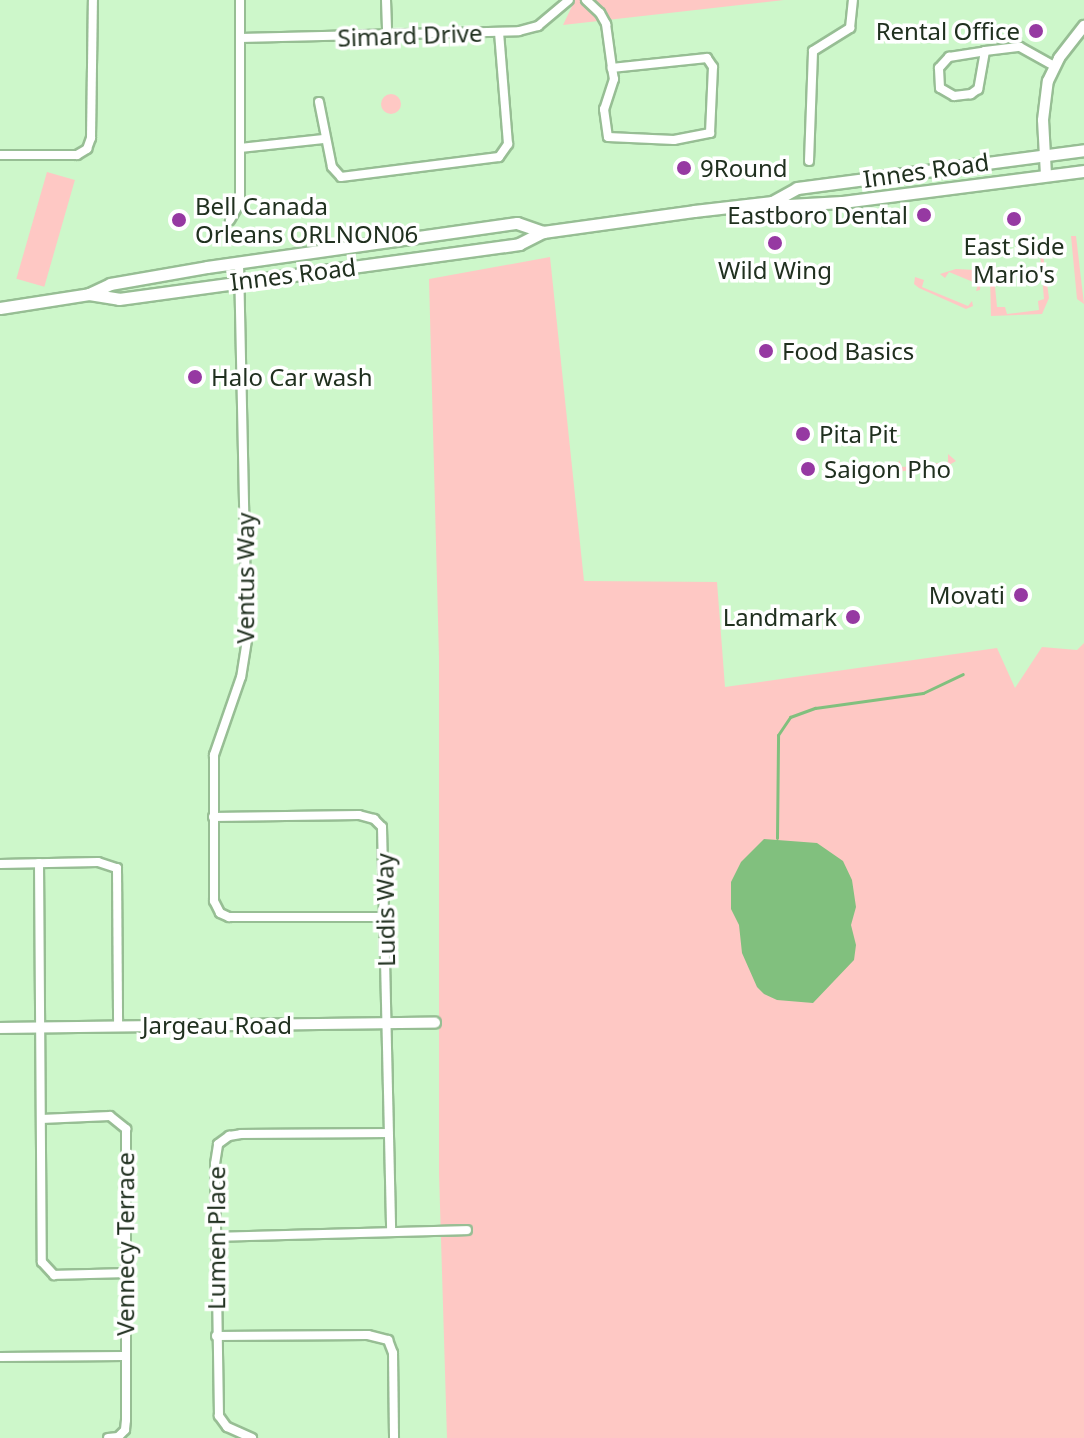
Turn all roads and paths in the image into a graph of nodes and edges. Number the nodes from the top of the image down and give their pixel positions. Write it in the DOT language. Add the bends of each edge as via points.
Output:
graph roads {
  1 [pos="93,0"];
  2 [pos="240,0"];
  3 [pos="386,0"];
  4 [pos="569,0"];
  5 [pos="586,0"];
  6 [pos="853,0"];
  7 [pos="1084,26"];
  8 [pos="499,32"];
  9 [pos="387,35"];
  10 [pos="240,38"];
  11 [pos="985,51"];
  12 [pos="1054,66"];
  13 [pos="612,68"];
  14 [pos="319,102"];
  15 [pos="324,139"];
  16 [pos="240,148"];
  17 [pos="1084,150"];
  18 [pos="0,155"];
  19 [pos="1045,155"];
  20 [pos="809,161"];
  21 [pos="1084,171"];
  22 [pos="1046,175"];
  23 [pos="772,202"];
  24 [pos="230,220"];
  25 [pos="543,232"];
  26 [pos="239,263"];
  27 [pos="238,282"];
  28 [pos="89,294"];
  29 [pos="0,308"];
  30 [pos="213,817"];
  31 [pos="39,863"];
  32 [pos="0,864"];
  33 [pos="385,917"];
  34 [pos="387,1023"];
  35 [pos="435,1023"];
  36 [pos="118,1025"];
  37 [pos="0,1028"];
  38 [pos="40,1028"];
  39 [pos="41,1119"];
  40 [pos="388,1133"];
  41 [pos="467,1230"];
  42 [pos="391,1232"];
  43 [pos="216,1237"];
  44 [pos="125,1273"];
  45 [pos="216,1336"];
  46 [pos="124,1356"];
  47 [pos="0,1357"];
  48 [pos="108,1438"];
  49 [pos="252,1438"];
  50 [pos="394,1438"];
  1 -- 18 [label="street" via="87,149 77,155"];
  2 -- 10 [label="street"];
  3 -- 9 [label="street"];
  4 -- 8 [label="street, Simard Drive" via="538,26"];
  5 -- 13 [label="street" via="606,24"];
  6 -- 20 [label="street" via="850,28 813,51"];
  7 -- 12 [label="street"];
  8 -- 9 [label="street, Simard Drive"];
  8 -- 15 [label="street" via="508,144 499,157 348,178 332,167"];
  9 -- 10 [label="street, Simard Drive"];
  10 -- 16 [label="street"];
  11 -- 11 [label="street" via="978,89 954,96 940,88 939,68 949,57"];
  11 -- 12 [label="street" via="1020,47"];
  12 -- 19 [label="street" via="1044,97"];
  13 -- 13 [label="street" via="613,86 604,109 608,137 674,140 710,133 713,67 707,58"];
  14 -- 15 [label="street"];
  15 -- 16 [label="street"];
  16 -- 24 [label="street" via="240,203"];
  17 -- 19 [label="main road, Innes Road"];
  19 -- 22 [label="street"];
  19 -- 23 [label="main road, Innes Road" via="797,188"];
  21 -- 22 [label="main road, Innes Road"];
  22 -- 23 [label="main road, Innes Road" via="842,202"];
  23 -- 25 [label="main road, Innes Road"];
  25 -- 26 [label="main road, Innes Road" via="517,223"];
  25 -- 27 [label="main road, Innes Road" via="519,244"];
  26 -- 27 [label="street, Ventus Way"];
  26 -- 28 [label="main road, Innes Road" via="110,284"];
  27 -- 28 [label="main road, Innes Road" via="119,299"];
  27 -- 30 [label="street, Ventus Way" via="247,640 215,748"];
  28 -- 29 [label="main road, Innes Road"];
  30 -- 33 [label="street, Ludis Way" via="355,815 376,820 384,841"];
  30 -- 33 [label="street, Ventus Way" via="214,897 223,915"];
  31 -- 32 [label="street"];
  31 -- 36 [label="street" via="98,862 117,868"];
  31 -- 38 [label="street"];
  33 -- 34 [label="street, Ludis Way"];
  34 -- 35 [label="street, Jargeau Road"];
  34 -- 36 [label="street, Jargeau Road"];
  34 -- 40 [label="street, Ludis Way"];
  36 -- 38 [label="street, Jargeau Road"];
  37 -- 38 [label="street, Jargeau Road"];
  38 -- 39 [label="street"];
  39 -- 44 [label="street" via="42,1262 47,1270 68,1275"];
  39 -- 44 [label="street, Vennecy Terrace" via="110,1116 126,1129"];
  40 -- 42 [label="street, Ludis Way"];
  40 -- 43 [label="street, Lumen Place" via="241,1134 222,1140 215,1153"];
  41 -- 42 [label="street"];
  42 -- 43 [label="street"];
  43 -- 45 [label="street, Lumen Place"];
  44 -- 46 [label="street, Vennecy Terrace"];
  45 -- 49 [label="street, Lumen Place" via="219,1416 227,1427"];
  45 -- 50 [label="street" via="368,1335 388,1340 393,1353"];
  46 -- 47 [label="street"];
  46 -- 48 [label="street, Vennecy Terrace" via="125,1430"];
}
